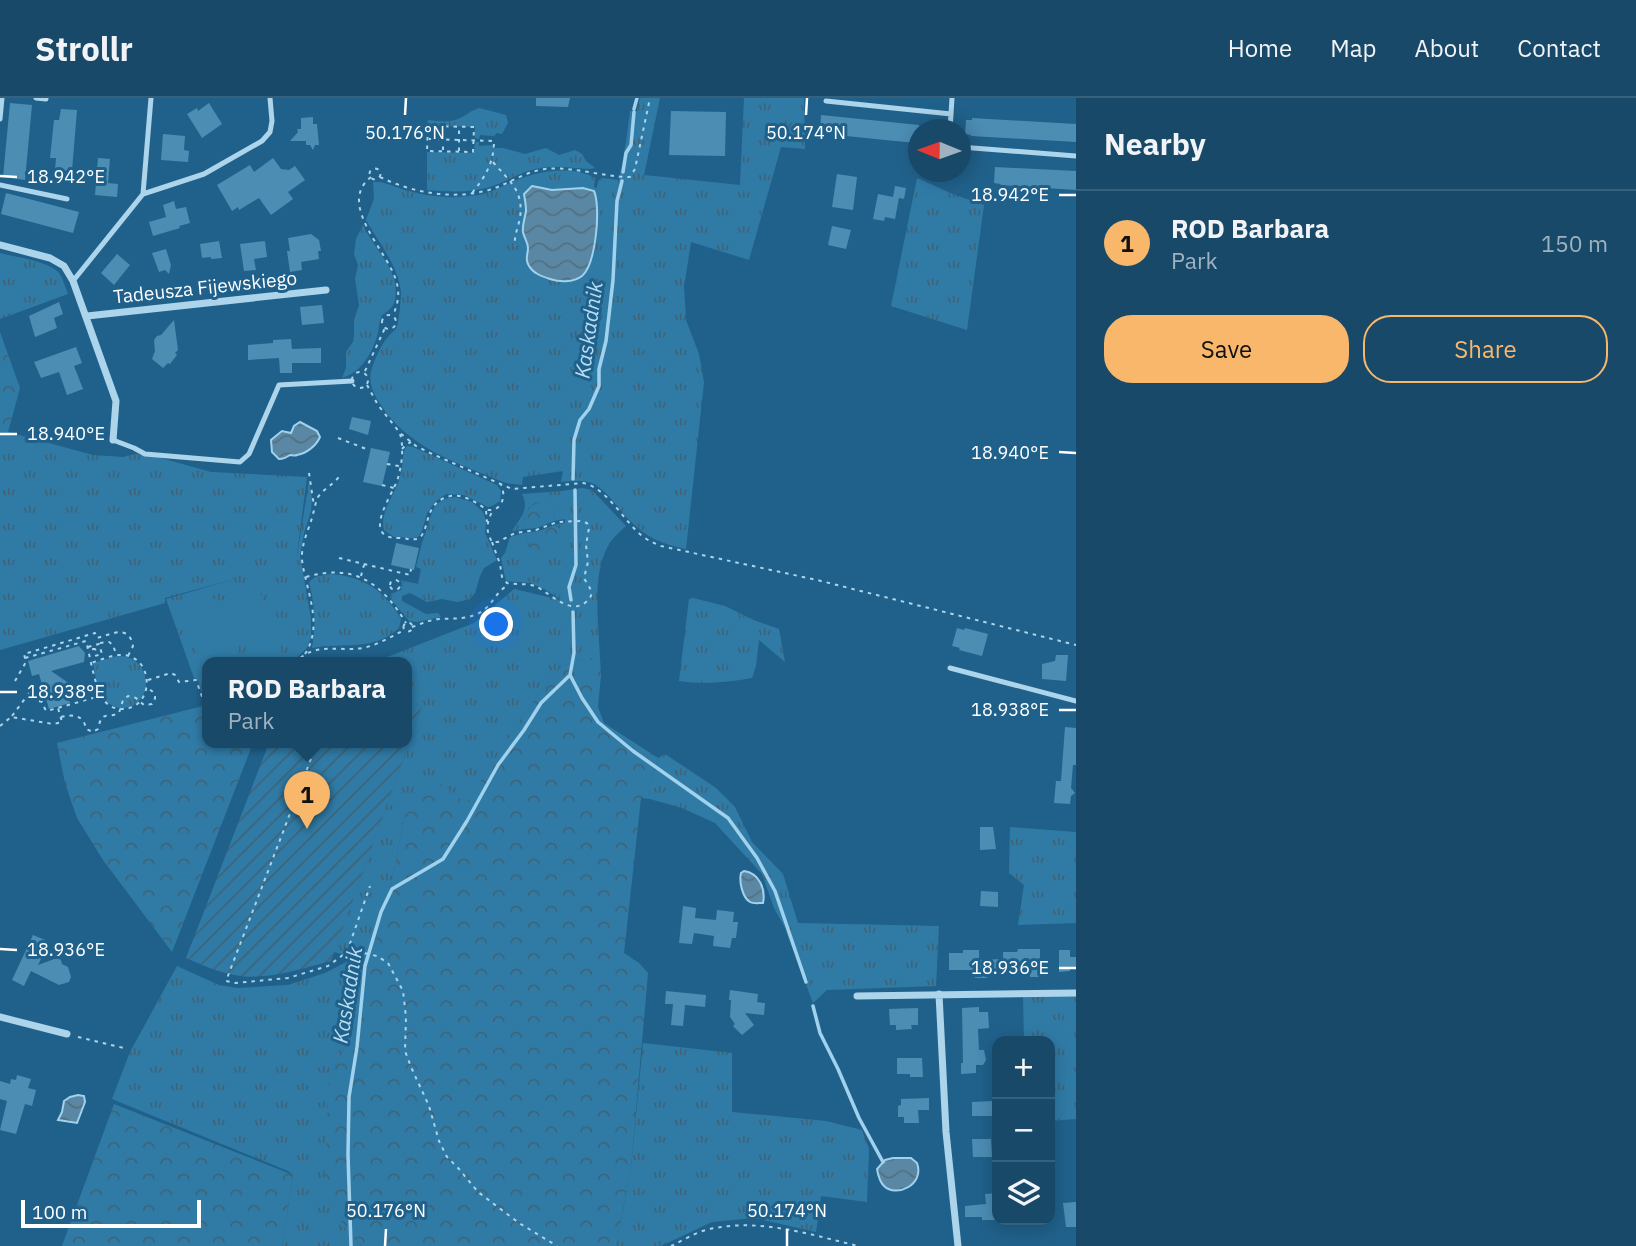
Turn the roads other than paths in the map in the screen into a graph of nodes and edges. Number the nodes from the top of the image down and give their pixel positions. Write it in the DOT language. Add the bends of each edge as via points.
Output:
graph roads {
  1 [pos="2,98"];
  2 [pos="36,98"];
  3 [pos="151,98"];
  4 [pos="270,98"];
  5 [pos="952,98"];
  6 [pos="46,99"];
  7 [pos="826,101"];
  8 [pos="951,114"];
  9 [pos="0,119"];
  10 [pos="951,119"];
  11 [pos="971,148"];
  12 [pos="1076,156"];
  13 [pos="0,185"];
  14 [pos="143,194"];
  15 [pos="67,200"];
  16 [pos="0,245"];
  17 [pos="73,281"];
  18 [pos="326,290"];
  19 [pos="87,316"];
  20 [pos="352,381"];
  21 [pos="113,440"];
  22 [pos="950,668"];
  23 [pos="1076,701"];
  24 [pos="1076,993"];
  25 [pos="939,994"];
  26 [pos="857,996"];
  27 [pos="0,1017"];
  28 [pos="67,1034"];
  29 [pos="958,1246"];
  1 -- 9 [label="lane"];
  2 -- 6 [label="lane"];
  3 -- 14 [label="lane"];
  4 -- 14 [label="lane" via="270,132 262,141 204,174"];
  5 -- 8 [label="lane"];
  7 -- 8 [label="lane"];
  8 -- 10 [label="lane"];
  11 -- 12 [label="lane"];
  13 -- 15 [label="lane"];
  14 -- 17 [label="lane"];
  16 -- 17 [label="street" via="50,258 64,266"];
  17 -- 19 [label="street"];
  18 -- 19 [label="street, Tadeusza Fijewskiego"];
  19 -- 21 [label="street" via="116,401"];
  20 -- 21 [label="lane" via="279,385 249,454 240,462 145,454"];
  22 -- 23 [label="lane"];
  24 -- 25 [label="street"];
  25 -- 26 [label="street"];
  25 -- 29 [label="street"];
  27 -- 28 [label="street"];
}
